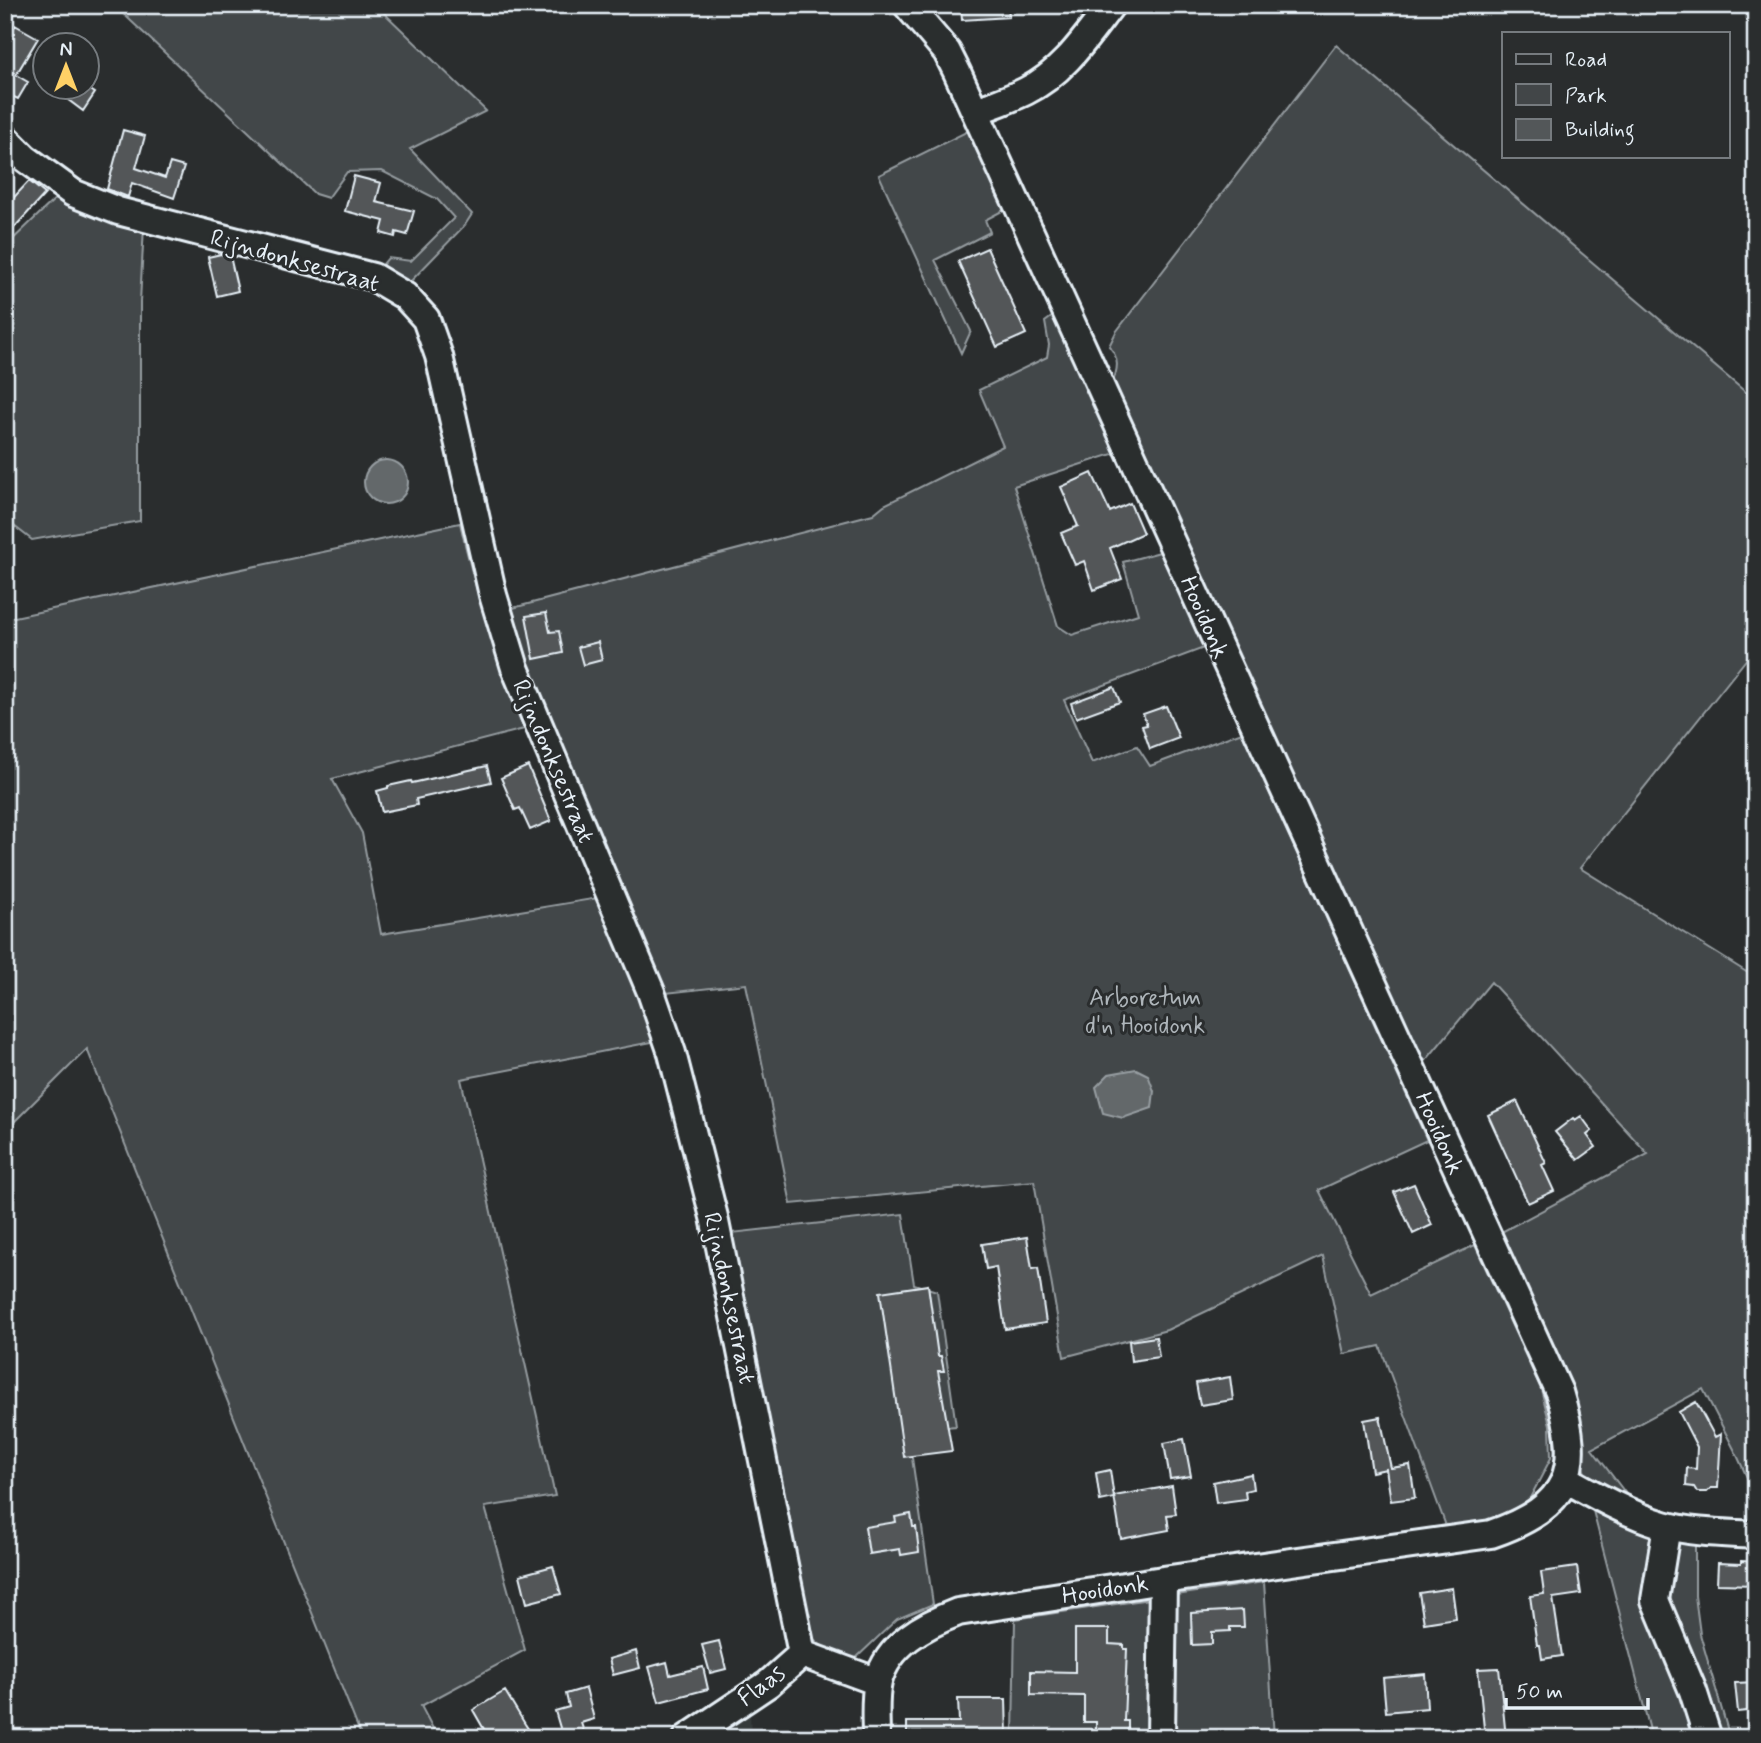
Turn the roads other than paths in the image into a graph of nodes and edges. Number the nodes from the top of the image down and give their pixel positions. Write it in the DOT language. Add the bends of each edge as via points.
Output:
graph roads {
  1 [pos="907,5"];
  2 [pos="1111,5"];
  3 [pos="975,112"];
  4 [pos="5,138"];
  5 [pos="1566,1479"];
  6 [pos="1667,1526"];
  7 [pos="1756,1535"];
  8 [pos="1163,1580"];
  9 [pos="802,1654"];
  10 [pos="878,1682"];
  11 [pos="687,1738"];
  12 [pos="876,1738"];
  13 [pos="1161,1738"];
  14 [pos="1708,1738"];
  1 -- 3 [label="street, Hooidonk" via="947,52"];
  2 -- 3 [label="street" via="1055,72 1028,90"];
  3 -- 5 [label="street, Hooidonk" via="1559,1392 1572,1443"];
  4 -- 9 [label="street, Rijndonksestraat" via="73,193 118,211 373,277 405,296 426,319 439,356 493,596 515,668 651,992 672,1053 714,1217"];
  5 -- 6 [label="street"];
  5 -- 8 [label="street, Hooidonk" via="1542,1510 1520,1525 1491,1534"];
  6 -- 7 [label="street"];
  6 -- 14 [label="street" via="1656,1601"];
  8 -- 10 [label="street, Hooidonk" via="958,1612 930,1622 889,1658"];
  8 -- 13 [label="street"];
  9 -- 10 [label="street, Flaas"];
  9 -- 11 [label="street, Flaas" via="768,1684"];
  10 -- 12 [label="street"];
}
